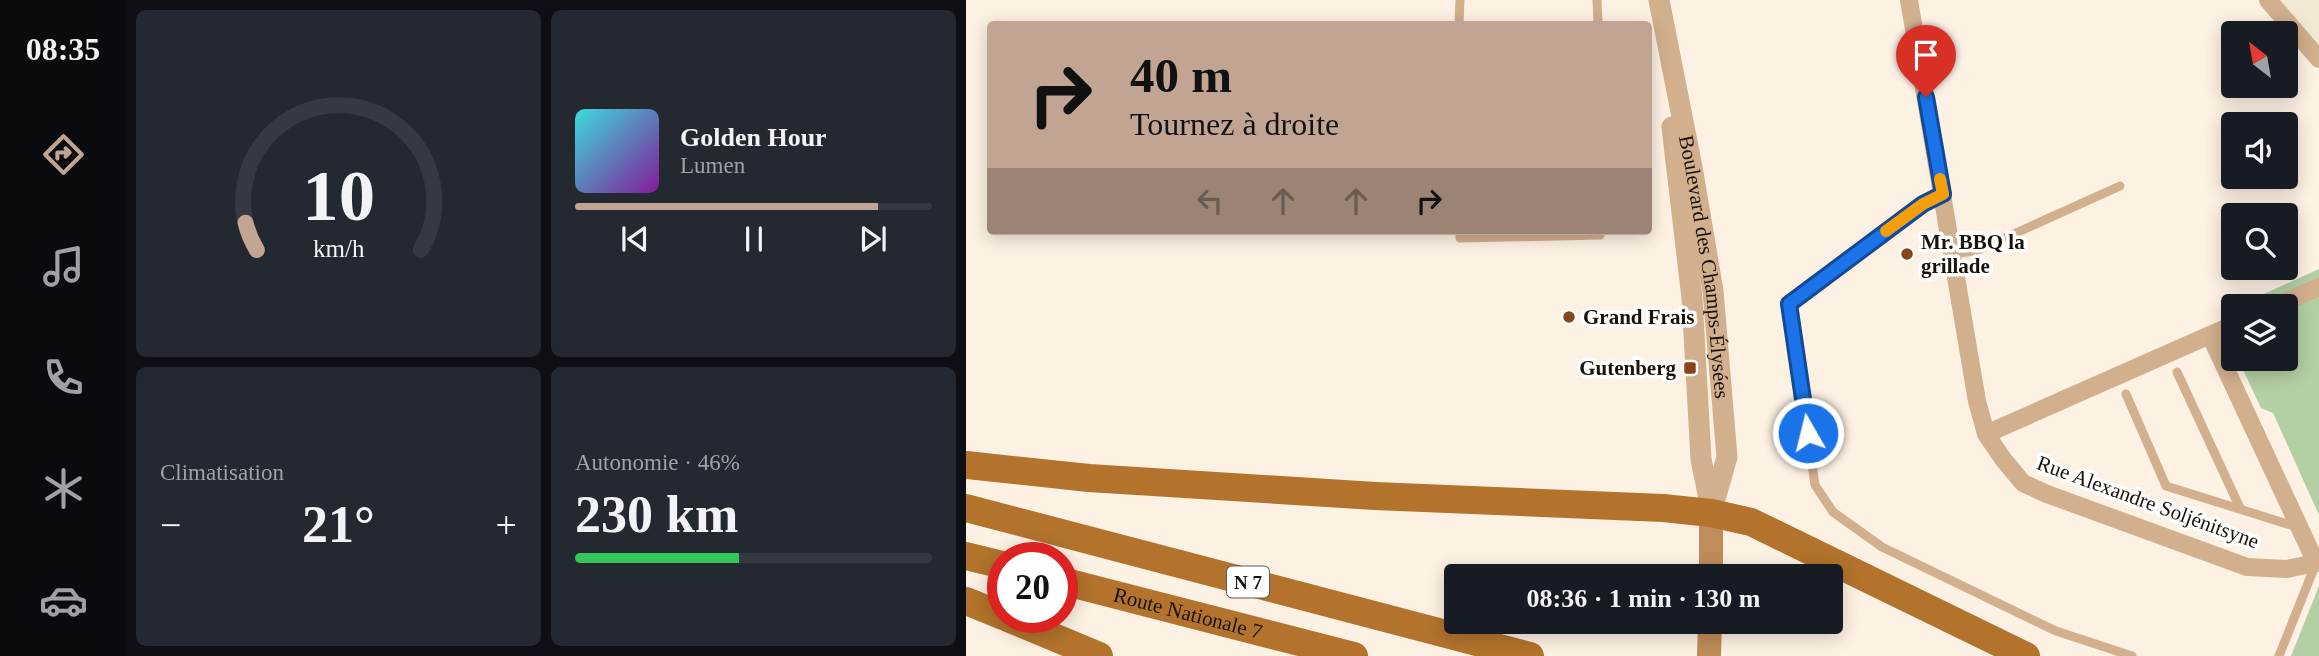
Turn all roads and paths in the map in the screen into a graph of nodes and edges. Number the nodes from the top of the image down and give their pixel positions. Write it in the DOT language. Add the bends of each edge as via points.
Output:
graph roads {
  1 [pos="1460,0"];
  2 [pos="1597,0"];
  3 [pos="1909,0"];
  4 [pos="2268,0"];
  5 [pos="1661,10"];
  6 [pos="1459,21"];
  7 [pos="1598,21"];
  8 [pos="2319,60"];
  9 [pos="2120,186"];
  10 [pos="1943,194"];
  11 [pos="1460,235"];
  12 [pos="1572,235"];
  13 [pos="1951,254"];
  14 [pos="2319,287"];
  15 [pos="2298,296"];
  16 [pos="1789,304"];
  17 [pos="2221,331"];
  18 [pos="2210,335"];
  19 [pos="2177,372"];
  20 [pos="2126,394"];
  21 [pos="1986,435"];
  22 [pos="966,465"];
  23 [pos="966,508"];
  24 [pos="2240,508"];
  25 [pos="1711,513"];
  26 [pos="2302,529"];
  27 [pos="966,556"];
  28 [pos="987,561"];
  29 [pos="2317,563"];
  30 [pos="1712,564"];
  31 [pos="1078,585"];
  32 [pos="966,601"];
  33 [pos="987,610"];
  34 [pos="1044,633"];
  35 [pos="1710,634"];
  36 [pos="1099,656"];
  37 [pos="1354,656"];
  38 [pos="1530,656"];
  39 [pos="1709,656"];
  40 [pos="2026,656"];
  41 [pos="2132,656"];
  42 [pos="2279,656"];
  1 -- 6 [label="lane"];
  2 -- 7 [label="lane"];
  3 -- 10 [label="street, Rue Alexandre Soljénitsyne"];
  4 -- 8 [label="street"];
  5 -- 25 [label="street, Boulevard des Champs-Élysées" via="1713,291 1727,457"];
  9 -- 13 [label="lane" via="1976,251"];
  10 -- 13 [label="street, Rue Alexandre Soljénitsyne"];
  10 -- 16 [label="street"];
  11 -- 12 [label="lane" via="1460,239"];
  13 -- 21 [label="street, Rue Alexandre Soljénitsyne"];
  14 -- 15 [label="street"];
  16 -- 41 [label="lane" via="1815,485 1833,513 1882,547 2056,631"];
  17 -- 18 [label="street"];
  18 -- 21 [label="street"];
  18 -- 26 [label="street"];
  19 -- 24 [label="lane"];
  20 -- 24 [label="lane" via="2166,485"];
  21 -- 29 [label="street, Rue Alexandre Soljénitsyne" via="2023,483 2047,494 2247,567 2287,569"];
  22 -- 25 [label="main road" via="1089,478"];
  23 -- 38 [label="main road, Route Nationale 7 / N 7"];
  24 -- 26 [label="lane"];
  25 -- 30 [label="main road, Boulevard des Champs-Élysées"];
  25 -- 40 [label="main road" via="1751,522"];
  26 -- 29 [label="street"];
  27 -- 28 [label="main road"];
  29 -- 42 [label="lane"];
  31 -- 37 [label="main road, Route Nationale 7 / N 7"];
  32 -- 33 [label="main road"];
  34 -- 36 [label="main road"];
  35 -- 39 [label="main road"];
}
